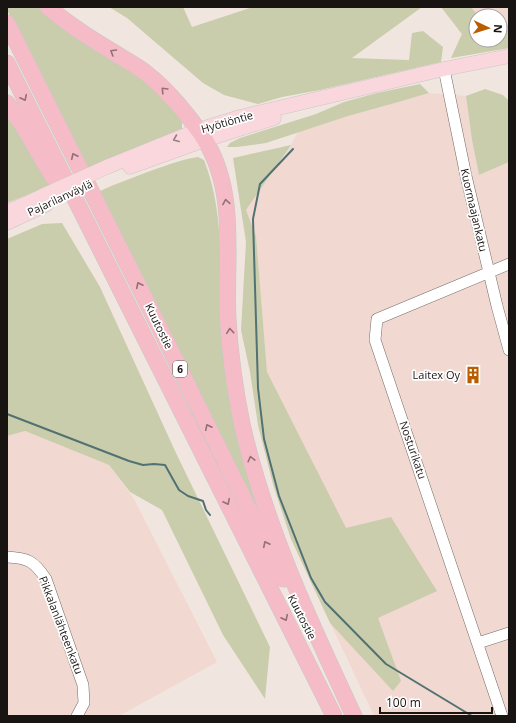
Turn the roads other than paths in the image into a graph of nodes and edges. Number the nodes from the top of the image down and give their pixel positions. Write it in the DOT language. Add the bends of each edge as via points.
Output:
graph roads {
  1 [pos="48,7"];
  2 [pos="7,23"];
  3 [pos="509,56"];
  4 [pos="7,63"];
  5 [pos="444,69"];
  6 [pos="7,103"];
  7 [pos="201,135"];
  8 [pos="111,170"];
  9 [pos="44,200"];
  10 [pos="7,212"];
  11 [pos="7,223"];
  12 [pos="509,264"];
  13 [pos="489,272"];
  14 [pos="509,350"];
  15 [pos="218,485"];
  16 [pos="7,558"];
  17 [pos="509,633"];
  18 [pos="478,643"];
  19 [pos="77,716"];
  20 [pos="334,716"];
  21 [pos="353,716"];
  22 [pos="502,716"];
  7 -- 1 [label="highway, one-way" via="168,94 146,73 81,33"];
  21 -- 2 [label="highway, Kuutostie / 6, one-way"];
  3 -- 5 [label="main road, Hyötiöntie"];
  4 -- 15 [label="highway, Kuutostie / 6, one-way"];
  5 -- 7 [label="main road, Hyötiöntie" via="349,92 242,129"];
  5 -- 13 [label="street, Kuormaajankatu"];
  6 -- 15 [label="highway" via="68,204"];
  7 -- 8 [label="main road, Hyötiöntie"];
  21 -- 7 [label="highway, one-way" via="310,621 253,468 234,377 228,319 226,200 211,152"];
  8 -- 9 [label="main road, Pajarilanväylä"];
  9 -- 10 [label="main road, Pajarilanväylä"];
  9 -- 11 [label="main road, Pajarilanväylä"];
  12 -- 13 [label="street, Nosturikatu"];
  13 -- 14 [label="street, Kuormaajankatu"];
  13 -- 18 [label="street, Nosturikatu" via="377,319 375,340"];
  15 -- 20 [label="highway, Kuutostie / 6, one-way"];
  16 -- 19 [label="street, Pikkalanlähteenkatu" via="22,558 38,567 46,579 83,685 84,703"];
  17 -- 18 [label="street"];
  18 -- 22 [label="street, Nosturikatu"];
}
